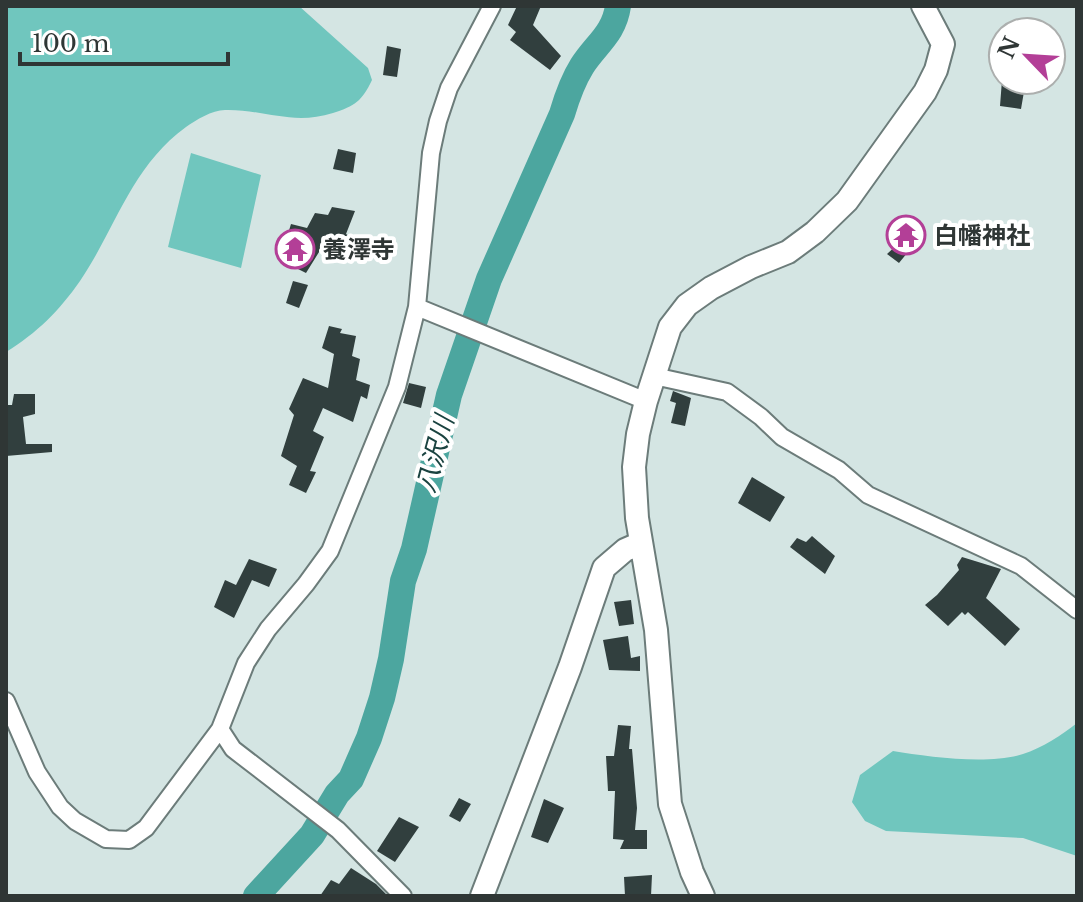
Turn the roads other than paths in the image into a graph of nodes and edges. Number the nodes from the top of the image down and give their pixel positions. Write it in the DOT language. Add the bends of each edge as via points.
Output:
graph roads {
  1 [pos="492,6"];
  2 [pos="923,6"];
  3 [pos="417,307"];
  4 [pos="654,376"];
  5 [pos="646,401"];
  6 [pos="641,543"];
  7 [pos="1077,610"];
  8 [pos="6,701"];
  9 [pos="220,729"];
  10 [pos="403,896"];
  11 [pos="482,896"];
  12 [pos="703,896"];
  1 -- 3 [label="street" via="449,88 438,121"];
  2 -- 4 [label="street" via="943,44 936,70 847,201 788,252 687,305 670,327"];
  3 -- 5 [label="street"];
  3 -- 9 [label="street" via="397,387 330,551 246,663"];
  4 -- 5 [label="street"];
  4 -- 7 [label="street" via="727,392 868,495 1021,566"];
  5 -- 6 [label="street" via="634,467"];
  6 -- 11 [label="street" via="604,568"];
  6 -- 12 [label="street" via="656,630 670,804"];
  8 -- 9 [label="street" via="37,772 60,807 106,839 129,840 146,828"];
  9 -- 10 [label="street" via="233,749 338,830"];
}
